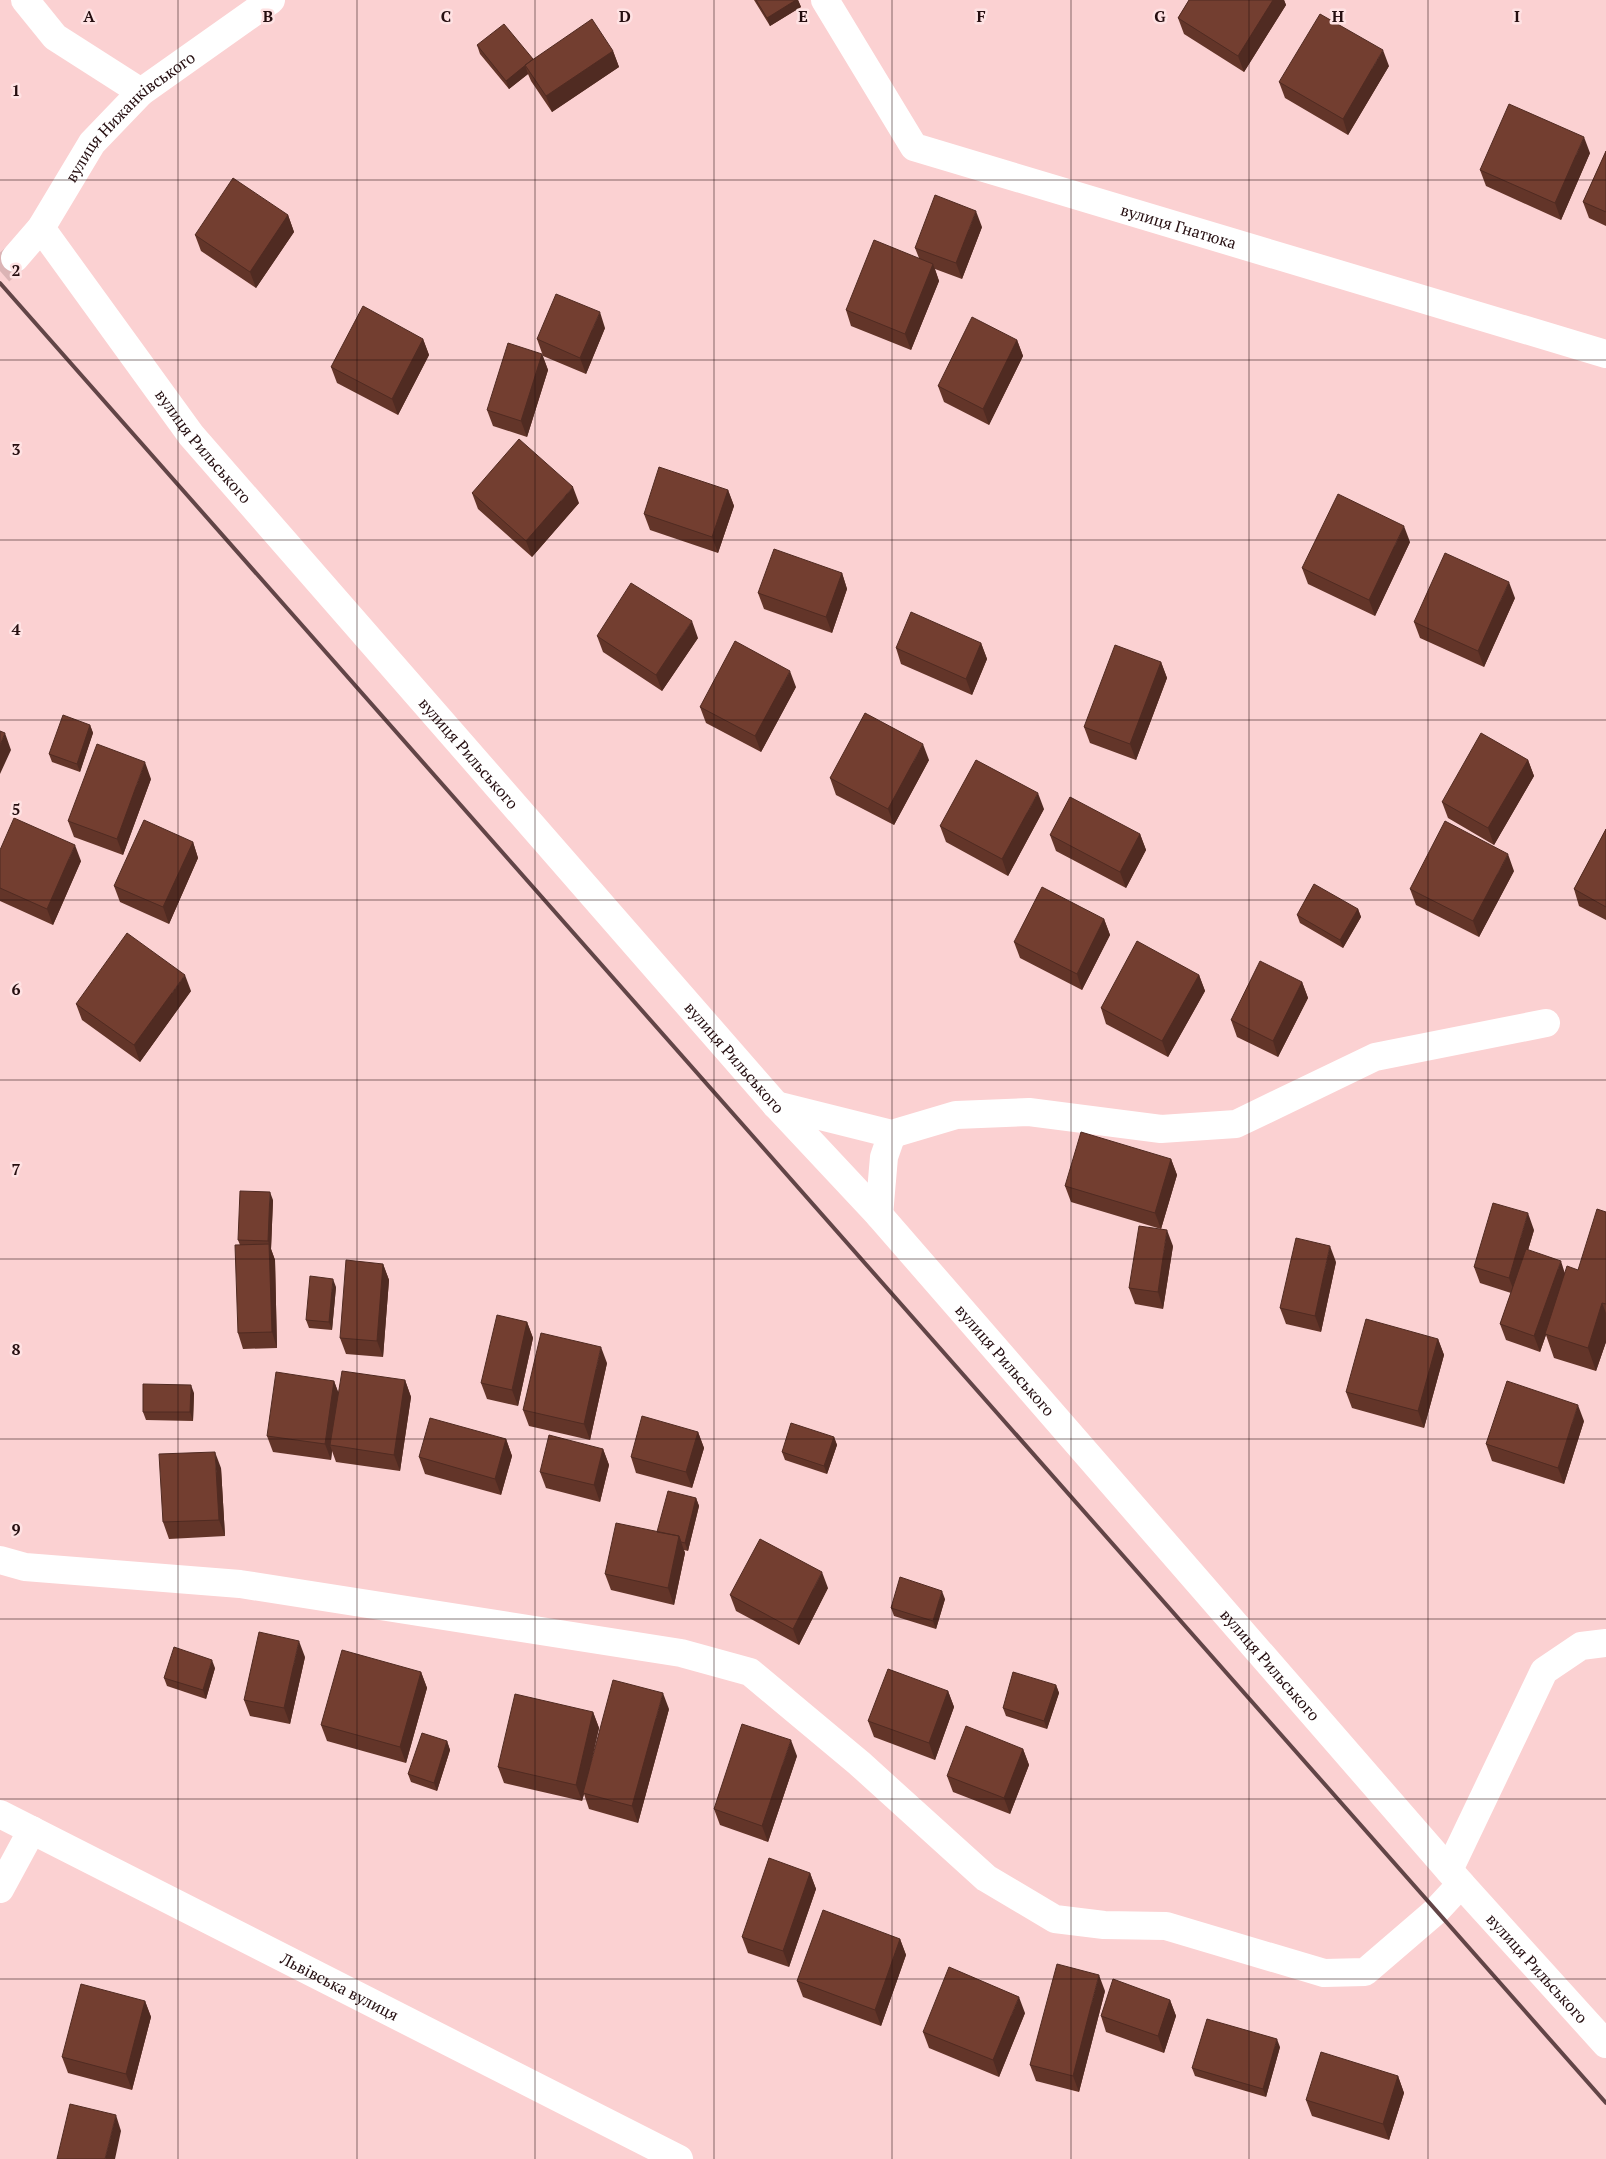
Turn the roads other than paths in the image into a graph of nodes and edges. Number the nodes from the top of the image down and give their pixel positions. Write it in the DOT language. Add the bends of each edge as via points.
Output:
graph roads {
  1 [pos="25,0"];
  2 [pos="271,0"];
  3 [pos="825,0"];
  4 [pos="141,92"];
  5 [pos="42,228"];
  6 [pos="15,258"];
  7 [pos="1606,354"];
  8 [pos="1546,1024"];
  9 [pos="776,1105"];
  10 [pos="892,1134"];
  11 [pos="879,1215"];
  12 [pos="0,1560"];
  13 [pos="1606,1643"];
  14 [pos="0,1814"];
  15 [pos="32,1830"];
  16 [pos="1455,1877"];
  17 [pos="0,1889"];
  18 [pos="1606,2044"];
  19 [pos="679,2159"];
  1 -- 4 [label="street" via="55,37"];
  2 -- 4 [label="street, вулиця Нижанківського"];
  3 -- 7 [label="street, вулиця Гнатюка" via="914,147"];
  4 -- 5 [label="street, вулиця Нижанківського" via="92,143"];
  5 -- 6 [label="street, вулиця Нижанківського"];
  5 -- 9 [label="street, вулиця Рильського" via="191,435"];
  8 -- 10 [label="street" via="1375,1057 1236,1124 1162,1129 1029,1112 956,1115"];
  9 -- 10 [label="street"];
  9 -- 11 [label="street, вулиця Рильського"];
  10 -- 11 [label="street" via="884,1157"];
  11 -- 16 [label="street, вулиця Рильського"];
  12 -- 16 [label="street" via="25,1567 240,1584 681,1653 750,1672 859,1763 986,1878 1055,1919 1104,1925 1166,1926 1324,1973 1365,1972 1436,1911"];
  13 -- 16 [label="street" via="1581,1646 1544,1671"];
  14 -- 15 [label="street, Львівська вулиця"];
  15 -- 17 [label="street"];
  15 -- 19 [label="street, Львівська вулиця"];
  16 -- 18 [label="street, вулиця Рильського"];
}
